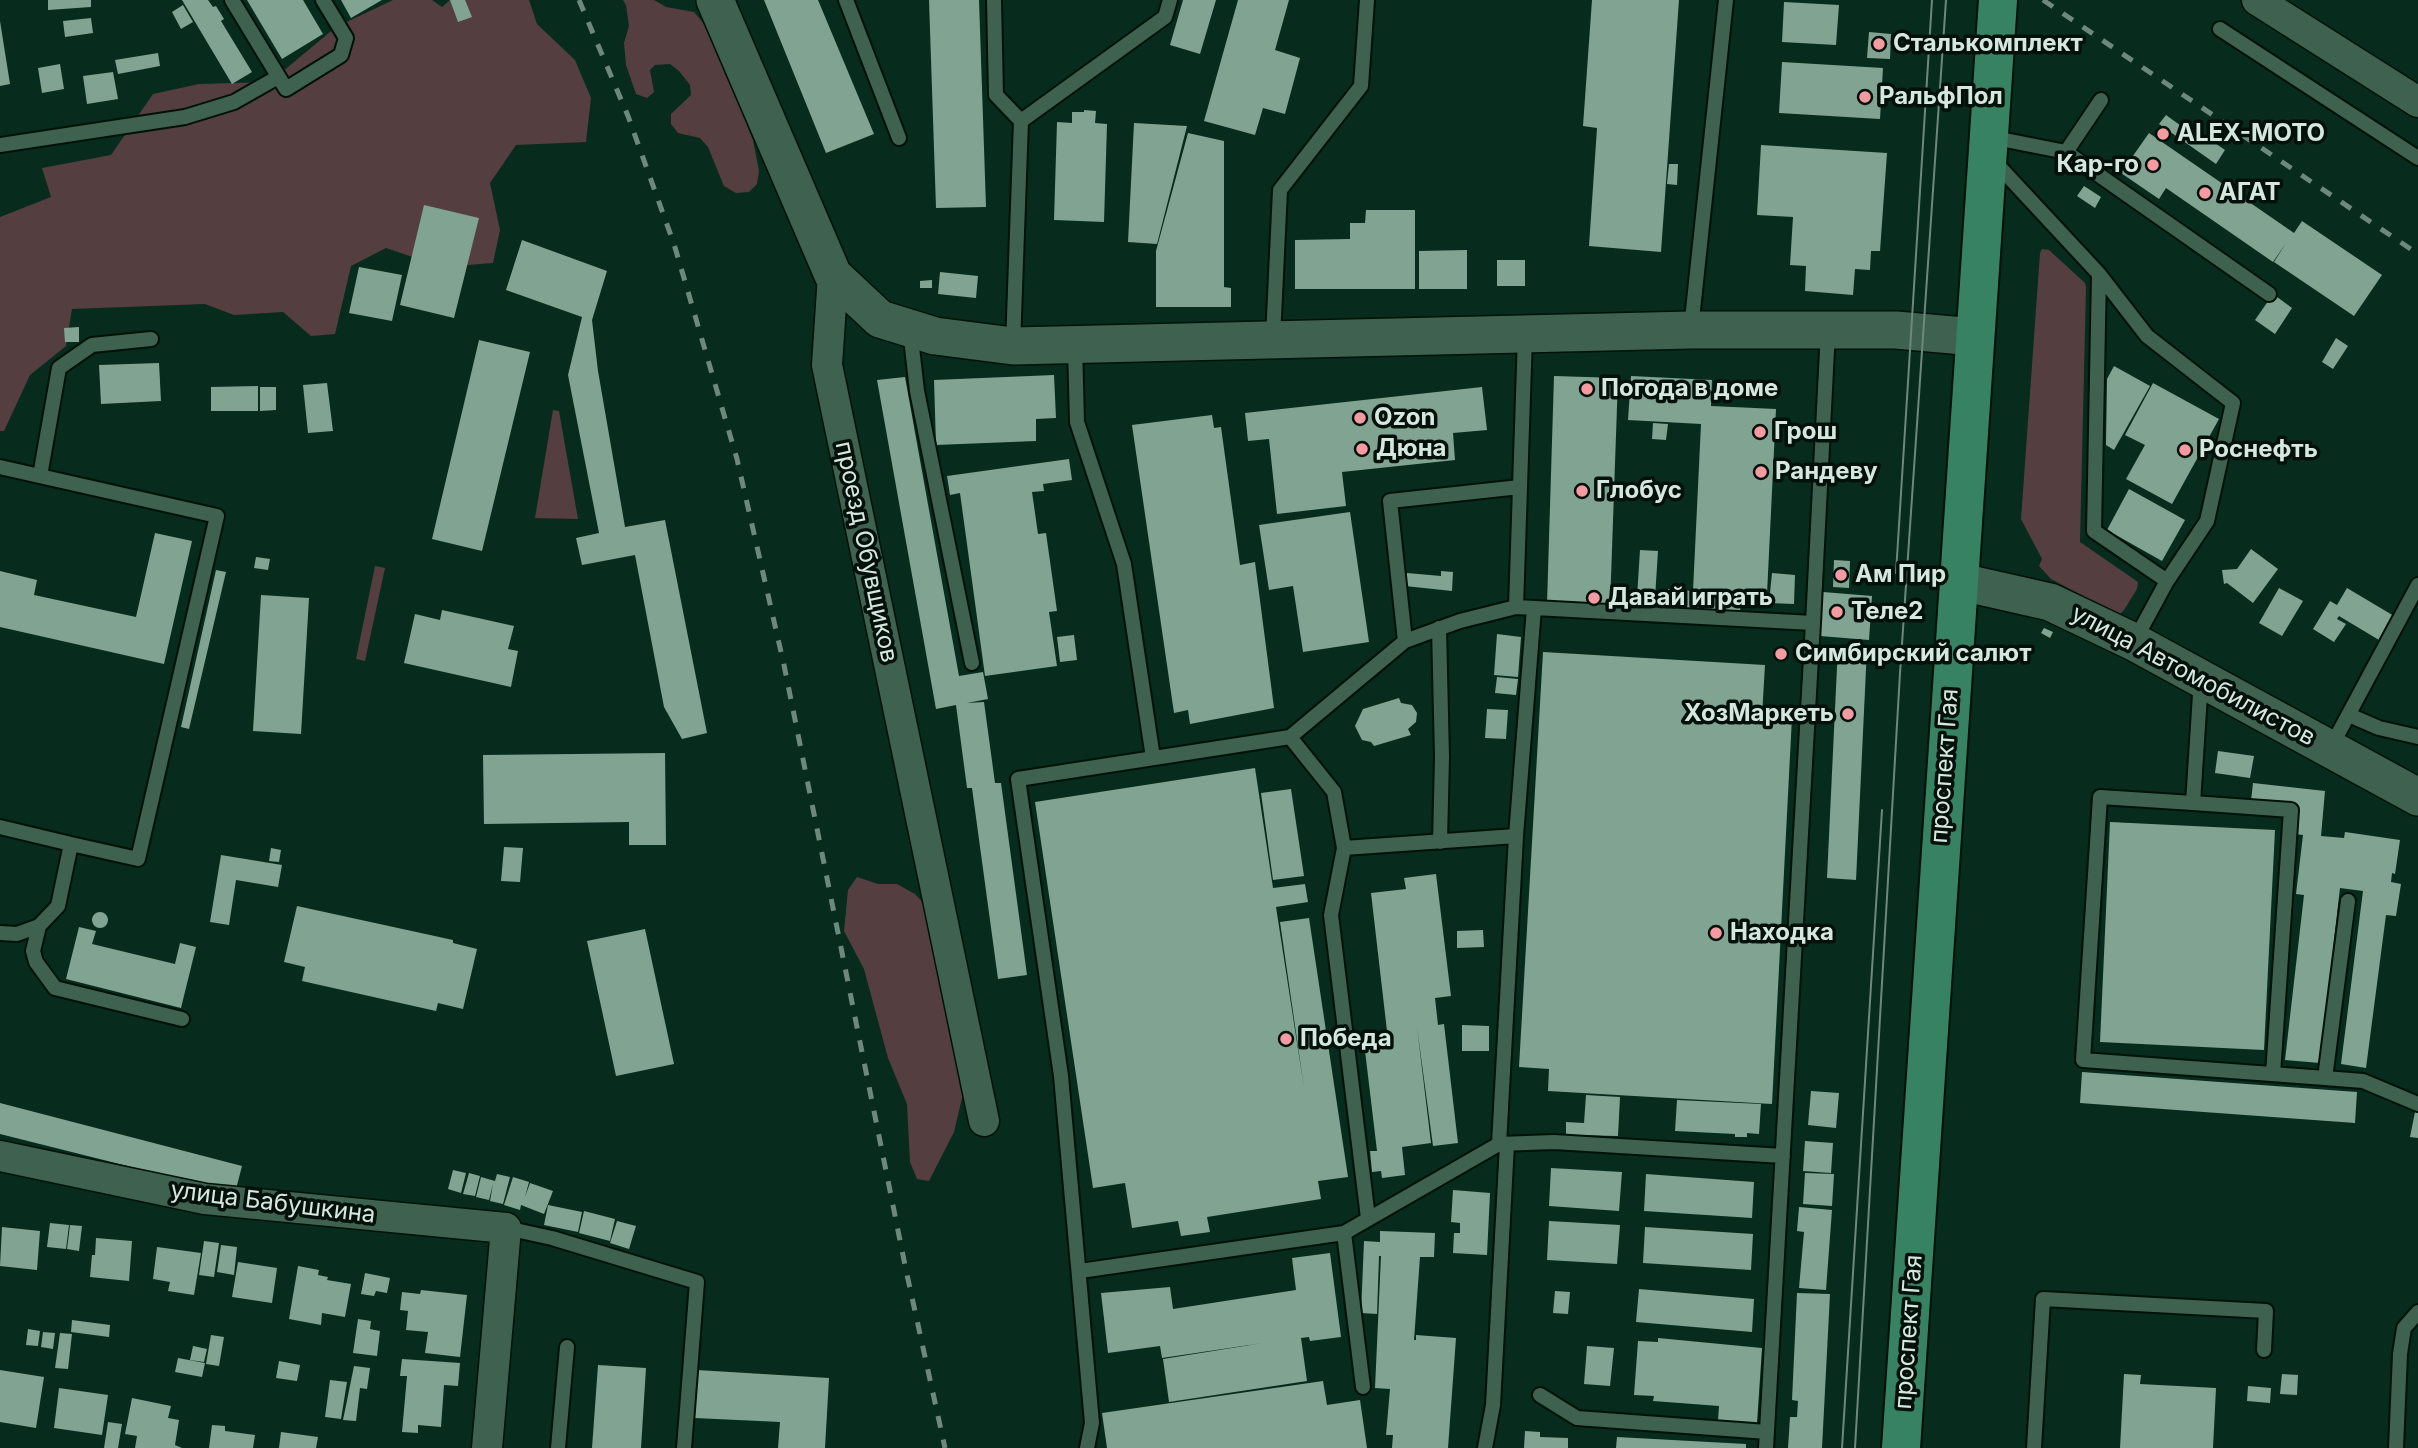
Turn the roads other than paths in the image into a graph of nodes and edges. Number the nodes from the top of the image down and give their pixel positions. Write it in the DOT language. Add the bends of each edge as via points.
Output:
graph roads {
  1 [pos="232,0"];
  2 [pos="323,0"];
  3 [pos="715,0"];
  4 [pos="846,0"];
  5 [pos="993,0"];
  6 [pos="1170,0"];
  7 [pos="1367,0"];
  8 [pos="1726,0"];
  9 [pos="1998,0"];
  10 [pos="2257,0"];
  11 [pos="2220,29"];
  12 [pos="278,76"];
  13 [pos="2101,100"];
  14 [pos="2418,102"];
  15 [pos="1021,121"];
  16 [pos="899,138"];
  17 [pos="0,145"];
  18 [pos="1988,145"];
  19 [pos="2066,152"];
  20 [pos="2418,158"];
  21 [pos="2099,274"];
  22 [pos="834,275"];
  23 [pos="2269,294"];
  24 [pos="910,328"];
  25 [pos="1691,330"];
  26 [pos="1828,330"];
  27 [pos="1525,333"];
  28 [pos="1975,337"];
  29 [pos="151,339"];
  30 [pos="1273,340"];
  31 [pos="1075,345"];
  32 [pos="1013,346"];
  33 [pos="0,467"];
  34 [pos="40,476"];
  35 [pos="1520,487"];
  36 [pos="1957,581"];
  37 [pos="2167,581"];
  38 [pos="2418,584"];
  39 [pos="1516,607"];
  40 [pos="1534,608"];
  41 [pos="1813,623"];
  42 [pos="1439,628"];
  43 [pos="1405,641"];
  44 [pos="2134,642"];
  45 [pos="972,663"];
  46 [pos="2201,678"];
  47 [pos="2349,715"];
  48 [pos="1290,737"];
  49 [pos="2418,737"];
  50 [pos="2330,749"];
  51 [pos="1153,758"];
  52 [pos="2418,797"];
  53 [pos="2193,803"];
  54 [pos="0,827"];
  55 [pos="1517,836"];
  56 [pos="1440,842"];
  57 [pos="71,844"];
  58 [pos="1344,848"];
  59 [pos="2348,901"];
  60 [pos="39,926"];
  61 [pos="0,933"];
  62 [pos="182,1019"];
  63 [pos="2273,1074"];
  64 [pos="2325,1078"];
  65 [pos="2418,1104"];
  66 [pos="984,1121"];
  67 [pos="1503,1144"];
  68 [pos="0,1156"];
  69 [pos="1783,1156"];
  70 [pos="1367,1219"];
  71 [pos="506,1228"];
  72 [pos="1344,1233"];
  73 [pos="1080,1271"];
  74 [pos="2418,1312"];
  75 [pos="567,1347"];
  76 [pos="2264,1350"];
  77 [pos="1363,1387"];
  78 [pos="1540,1395"];
  79 [pos="1767,1432"];
  80 [pos="487,1448"];
  81 [pos="558,1448"];
  82 [pos="684,1448"];
  83 [pos="1087,1448"];
  84 [pos="1485,1448"];
  85 [pos="1766,1448"];
  86 [pos="1901,1448"];
  87 [pos="2034,1448"];
  88 [pos="2396,1448"];
  1 -- 12 [label="lane"];
  2 -- 12 [label="lane" via="345,37 341,55 286,89"];
  3 -- 22 [label="street, проезд Обувщиков"];
  4 -- 16 [label="lane"];
  5 -- 15 [label="lane" via="996,95"];
  6 -- 15 [label="lane" via="1166,17"];
  7 -- 30 [label="lane" via="1362,86 1280,190"];
  8 -- 25 [label="lane"];
  9 -- 18 [label="main road, проспект Гая"];
  10 -- 14 [label="street"];
  11 -- 20 [label="lane"];
  12 -- 17 [label="lane" via="234,102 185,117"];
  13 -- 19 [label="lane"];
  15 -- 32 [label="lane"];
  18 -- 19 [label="lane"];
  18 -- 21 [label="lane"];
  18 -- 28 [label="main road, проспект Гая"];
  19 -- 23 [label="lane"];
  21 -- 37 [label="lane" via="2094,531"];
  21 -- 37 [label="lane" via="2147,336 2233,403 2207,521"];
  22 -- 24 [label="street" via="880,319"];
  22 -- 66 [label="street, проезд Обувщиков" via="827,365"];
  24 -- 32 [label="street" via="935,336"];
  24 -- 45 [label="lane" via="916,391"];
  25 -- 26 [label="street"];
  25 -- 27 [label="street"];
  26 -- 28 [label="street"];
  26 -- 41 [label="lane"];
  27 -- 30 [label="street"];
  27 -- 35 [label="lane"];
  28 -- 36 [label="main road, проспект Гая"];
  29 -- 34 [label="lane" via="92,345 59,368"];
  30 -- 31 [label="street"];
  31 -- 32 [label="street"];
  31 -- 51 [label="lane" via="1077,422 1124,564"];
  33 -- 34 [label="lane"];
  34 -- 57 [label="lane" via="217,516 138,859"];
  35 -- 39 [label="lane"];
  35 -- 43 [label="lane" via="1390,501"];
  36 -- 44 [label="street, улица Автомобилистов" via="2050,602"];
  36 -- 86 [label="main road, проспект Гая"];
  37 -- 44 [label="lane"];
  38 -- 47 [label="lane"];
  39 -- 40 [label="lane"];
  39 -- 42 [label="lane"];
  40 -- 41 [label="lane"];
  40 -- 55 [label="lane"];
  41 -- 69 [label="lane"];
  42 -- 43 [label="lane"];
  42 -- 56 [label="lane"];
  43 -- 48 [label="lane"];
  44 -- 46 [label="street, улица Автомобилистов"];
  46 -- 50 [label="street, улица Автомобилистов"];
  46 -- 53 [label="lane"];
  47 -- 49 [label="lane" via="2379,729"];
  47 -- 50 [label="lane"];
  48 -- 51 [label="lane"];
  48 -- 58 [label="lane" via="1334,792"];
  50 -- 52 [label="street, улица Автомобилистов"];
  51 -- 73 [label="lane" via="1018,779 1061,1076"];
  53 -- 63 [label="lane" via="2291,810"];
  53 -- 63 [label="lane" via="2100,797 2082,1060"];
  54 -- 57 [label="lane"];
  55 -- 56 [label="lane"];
  55 -- 67 [label="lane"];
  56 -- 58 [label="lane"];
  57 -- 60 [label="lane" via="58,906"];
  58 -- 70 [label="lane" via="1331,915"];
  59 -- 64 [label="lane"];
  60 -- 61 [label="lane" via="17,934"];
  60 -- 62 [label="lane" via="33,951 55,988"];
  63 -- 64 [label="lane"];
  64 -- 65 [label="lane" via="2363,1081"];
  67 -- 69 [label="lane" via="1554,1142"];
  67 -- 70 [label="lane"];
  67 -- 84 [label="lane" via="1493,1405"];
  68 -- 71 [label="street, улица Бабушкина" via="205,1199"];
  69 -- 79 [label="lane"];
  70 -- 72 [label="lane"];
  71 -- 80 [label="street"];
  71 -- 82 [label="lane" via="697,1282"];
  72 -- 73 [label="lane"];
  72 -- 77 [label="lane"];
  73 -- 83 [label="lane" via="1092,1423"];
  74 -- 88 [label="lane" via="2404,1328 2399,1354"];
  75 -- 81 [label="lane"];
  76 -- 87 [label="lane" via="2266,1311 2043,1299"];
  78 -- 79 [label="lane" via="1577,1418"];
  79 -- 85 [label="lane"];
}
